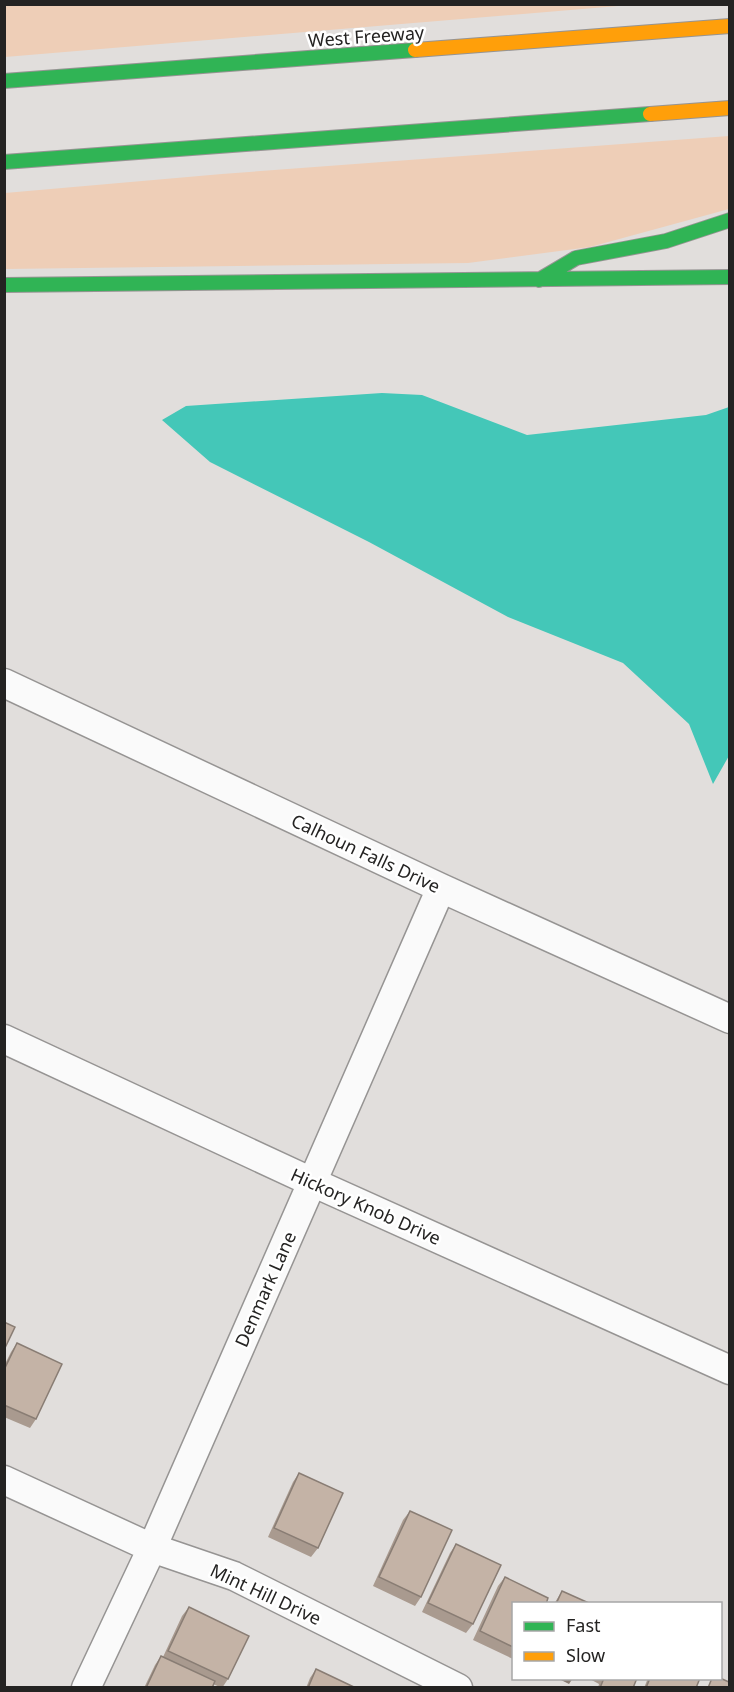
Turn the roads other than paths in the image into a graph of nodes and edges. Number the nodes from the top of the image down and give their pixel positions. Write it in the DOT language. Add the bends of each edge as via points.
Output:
graph roads {
  1 [pos="729,26"];
  2 [pos="4,81"];
  3 [pos="729,108"];
  4 [pos="4,162"];
  5 [pos="729,220"];
  6 [pos="729,277"];
  7 [pos="539,280"];
  8 [pos="4,285"];
  9 [pos="4,683"];
  10 [pos="441,888"];
  11 [pos="729,1019"];
  12 [pos="4,1039"];
  13 [pos="312,1182"];
  14 [pos="729,1370"];
  15 [pos="4,1480"];
  16 [pos="152,1548"];
  17 [pos="449,1686"];
  18 [pos="86,1688"];
  1 -- 2 [label="main road, West Freeway"];
  3 -- 4 [label="main road"];
  5 -- 7 [label="main road" via="666,241 576,258"];
  6 -- 7 [label="main road"];
  7 -- 8 [label="main road"];
  9 -- 10 [label="street, Calhoun Falls Drive"];
  10 -- 11 [label="street, Calhoun Falls Drive"];
  10 -- 13 [label="street, Denmark Lane"];
  12 -- 13 [label="street, Hickory Knob Drive"];
  13 -- 14 [label="street, Hickory Knob Drive"];
  13 -- 16 [label="street, Denmark Lane"];
  15 -- 16 [label="street, Mint Hill Drive"];
  16 -- 17 [label="street, Mint Hill Drive" via="234,1576"];
  16 -- 18 [label="street, Denmark Lane"];
}
